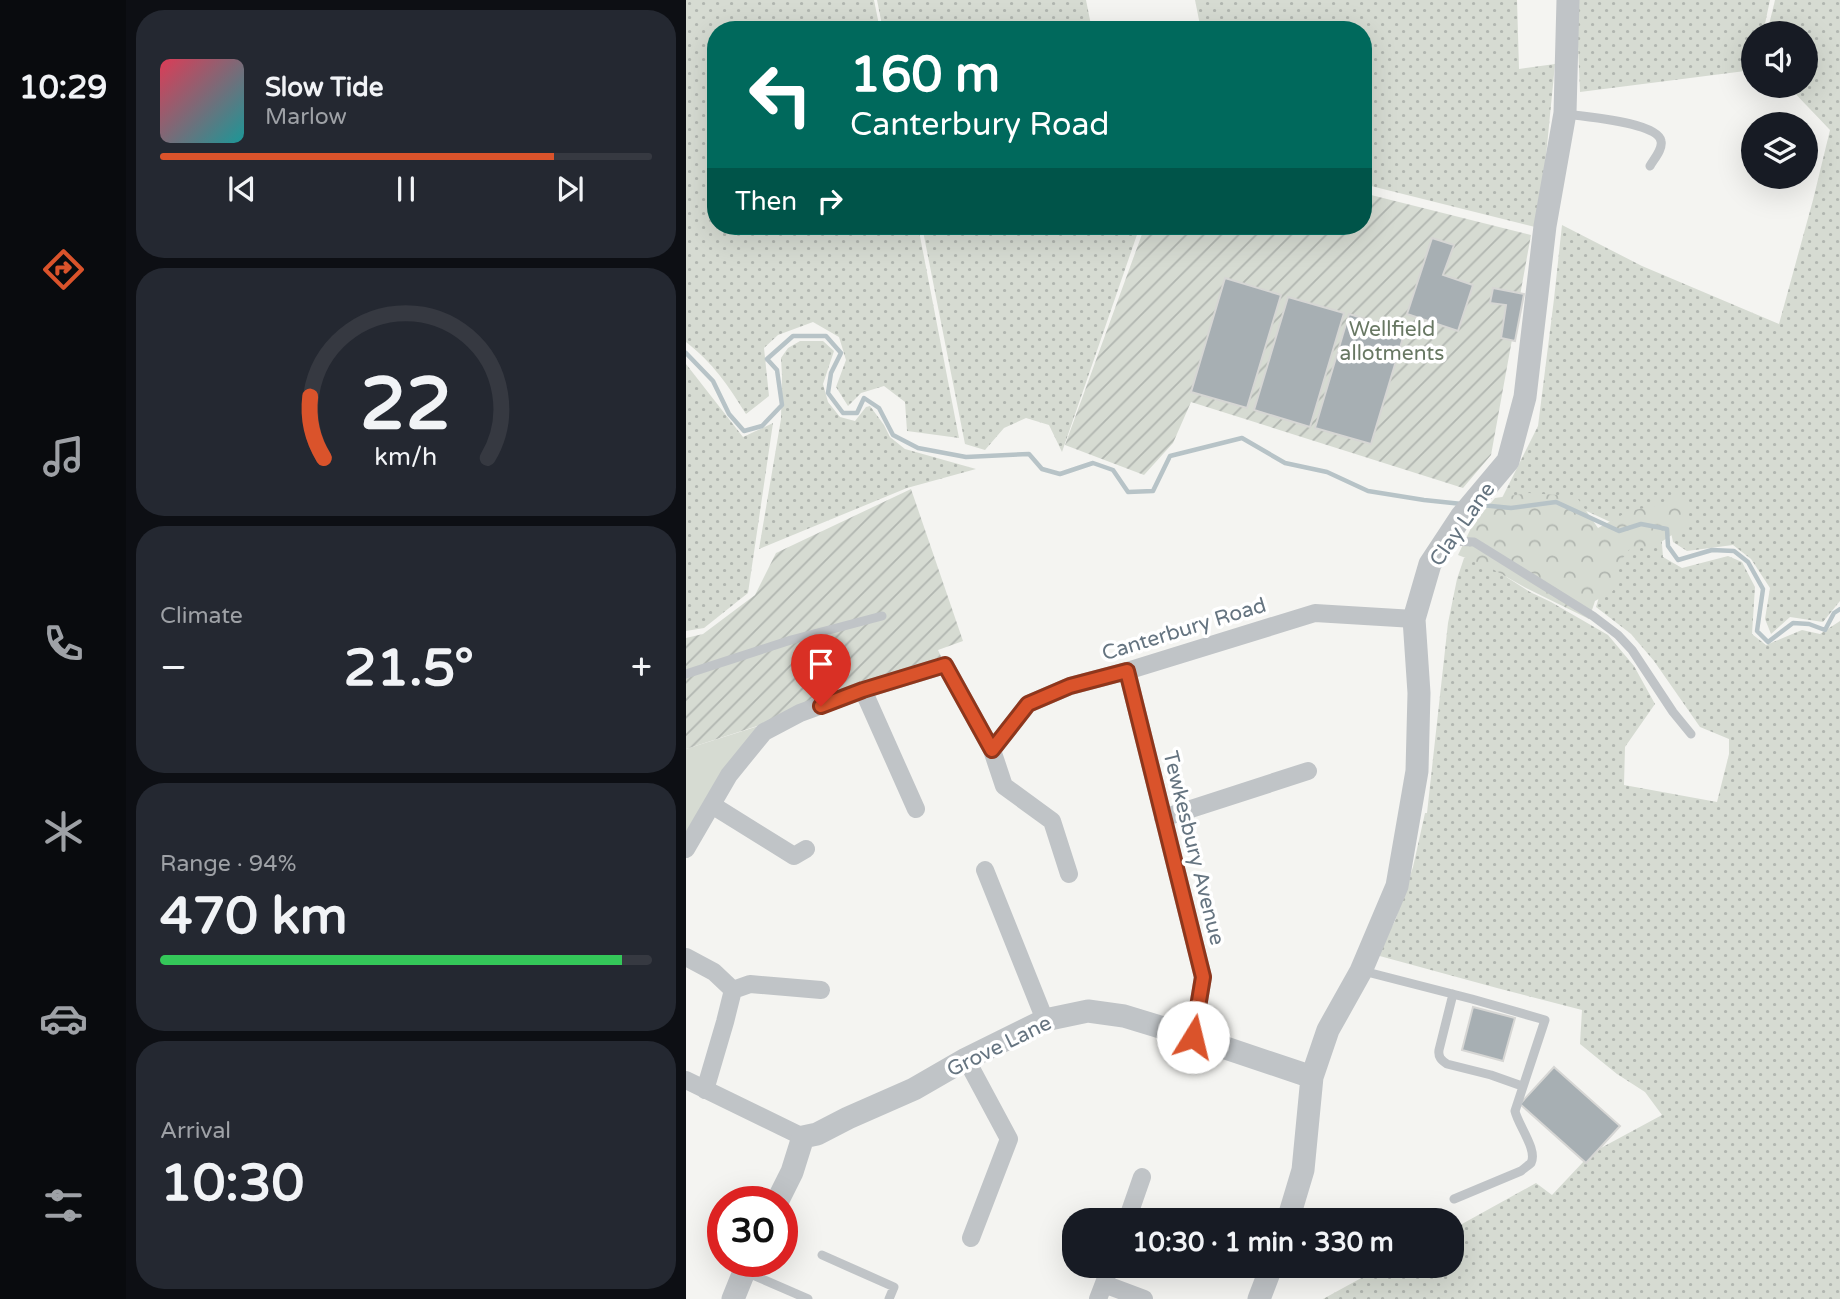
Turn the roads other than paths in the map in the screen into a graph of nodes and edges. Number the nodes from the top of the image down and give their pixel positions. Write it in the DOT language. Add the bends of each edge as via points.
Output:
graph roads {
  1 [pos="1567,0"];
  2 [pos="1565,113"];
  3 [pos="1650,166"];
  4 [pos="1446,540"];
  5 [pos="882,617"];
  6 [pos="1414,619"];
  7 [pos="1127,671"];
  8 [pos="686,674"];
  9 [pos="863,690"];
  10 [pos="1690,734"];
  11 [pos="992,750"];
  12 [pos="1308,771"];
  13 [pos="712,805"];
  14 [pos="916,809"];
  15 [pos="1163,818"];
  16 [pos="686,849"];
  17 [pos="806,849"];
  18 [pos="985,870"];
  19 [pos="1069,874"];
  20 [pos="686,957"];
  21 [pos="1361,971"];
  22 [pos="733,990"];
  23 [pos="821,990"];
  24 [pos="1453,994"];
  25 [pos="1045,1020"];
  26 [pos="1193,1037"];
  27 [pos="966,1059"];
  28 [pos="1312,1077"];
  29 [pos="686,1080"];
  30 [pos="1522,1086"];
  31 [pos="705,1090"];
  32 [pos="803,1137"];
  33 [pos="1142,1177"];
  34 [pos="785,1186"];
  35 [pos="1454,1199"];
  36 [pos="1131,1208"];
  37 [pos="1292,1208"];
  38 [pos="971,1238"];
  39 [pos="822,1255"];
  40 [pos="742,1277"];
  41 [pos="767,1277"];
  42 [pos="1267,1278"];
  43 [pos="1101,1291"];
  44 [pos="733,1299"];
  45 [pos="808,1299"];
  46 [pos="890,1299"];
  47 [pos="1144,1299"];
  48 [pos="1259,1299"];
  1 -- 2 [label="street, Clay Lane"];
  2 -- 3 [label="lane" via="1637,125 1656,133 1661,149"];
  2 -- 4 [label="street, Clay Lane" via="1545,226 1525,397 1508,461"];
  4 -- 6 [label="street, Clay Lane" via="1430,564"];
  4 -- 10 [label="lane" via="1474,542 1618,635"];
  5 -- 8 [label="lane"];
  6 -- 7 [label="street, Canterbury Road" via="1315,613"];
  6 -- 21 [label="street, Clay Lane" via="1419,693 1417,771 1397,886"];
  7 -- 11 [label="street, Canterbury Road" via="1070,686 1028,704"];
  7 -- 15 [label="street, Tewkesbury Avenue"];
  9 -- 11 [label="street" via="945,665"];
  9 -- 13 [label="street" via="764,732 729,775"];
  9 -- 14 [label="street"];
  11 -- 19 [label="street" via="1004,786 1052,821"];
  12 -- 15 [label="street"];
  13 -- 16 [label="street"];
  13 -- 17 [label="street" via="793,856"];
  15 -- 26 [label="street, Tewkesbury Avenue" via="1203,977"];
  18 -- 25 [label="street"];
  20 -- 22 [label="street" via="714,972"];
  21 -- 24 [label="lane"];
  21 -- 28 [label="street, Clay Lane" via="1328,1030"];
  22 -- 23 [label="street" via="750,984"];
  22 -- 31 [label="street"];
  24 -- 30 [label="lane" via="1438,1050 1441,1060"];
  24 -- 30 [label="lane" via="1545,1020"];
  25 -- 26 [label="street, Grove Lane" via="1088,1011 1124,1016"];
  25 -- 27 [label="street, Grove Lane"];
  26 -- 28 [label="street, Grove Lane"];
  27 -- 32 [label="street, Grove Lane" via="914,1089 817,1135"];
  27 -- 38 [label="street" via="1009,1139"];
  28 -- 37 [label="street, Clay Lane" via="1303,1170"];
  29 -- 31 [label="street"];
  30 -- 35 [label="lane" via="1515,1111 1533,1154 1531,1163"];
  31 -- 32 [label="street"];
  32 -- 34 [label="street"];
  33 -- 36 [label="street"];
  39 -- 46 [label="lane" via="894,1287"];
  40 -- 44 [label="street"];
  41 -- 45 [label="lane"];
  42 -- 48 [label="street"];
  43 -- 47 [label="street"];
}
